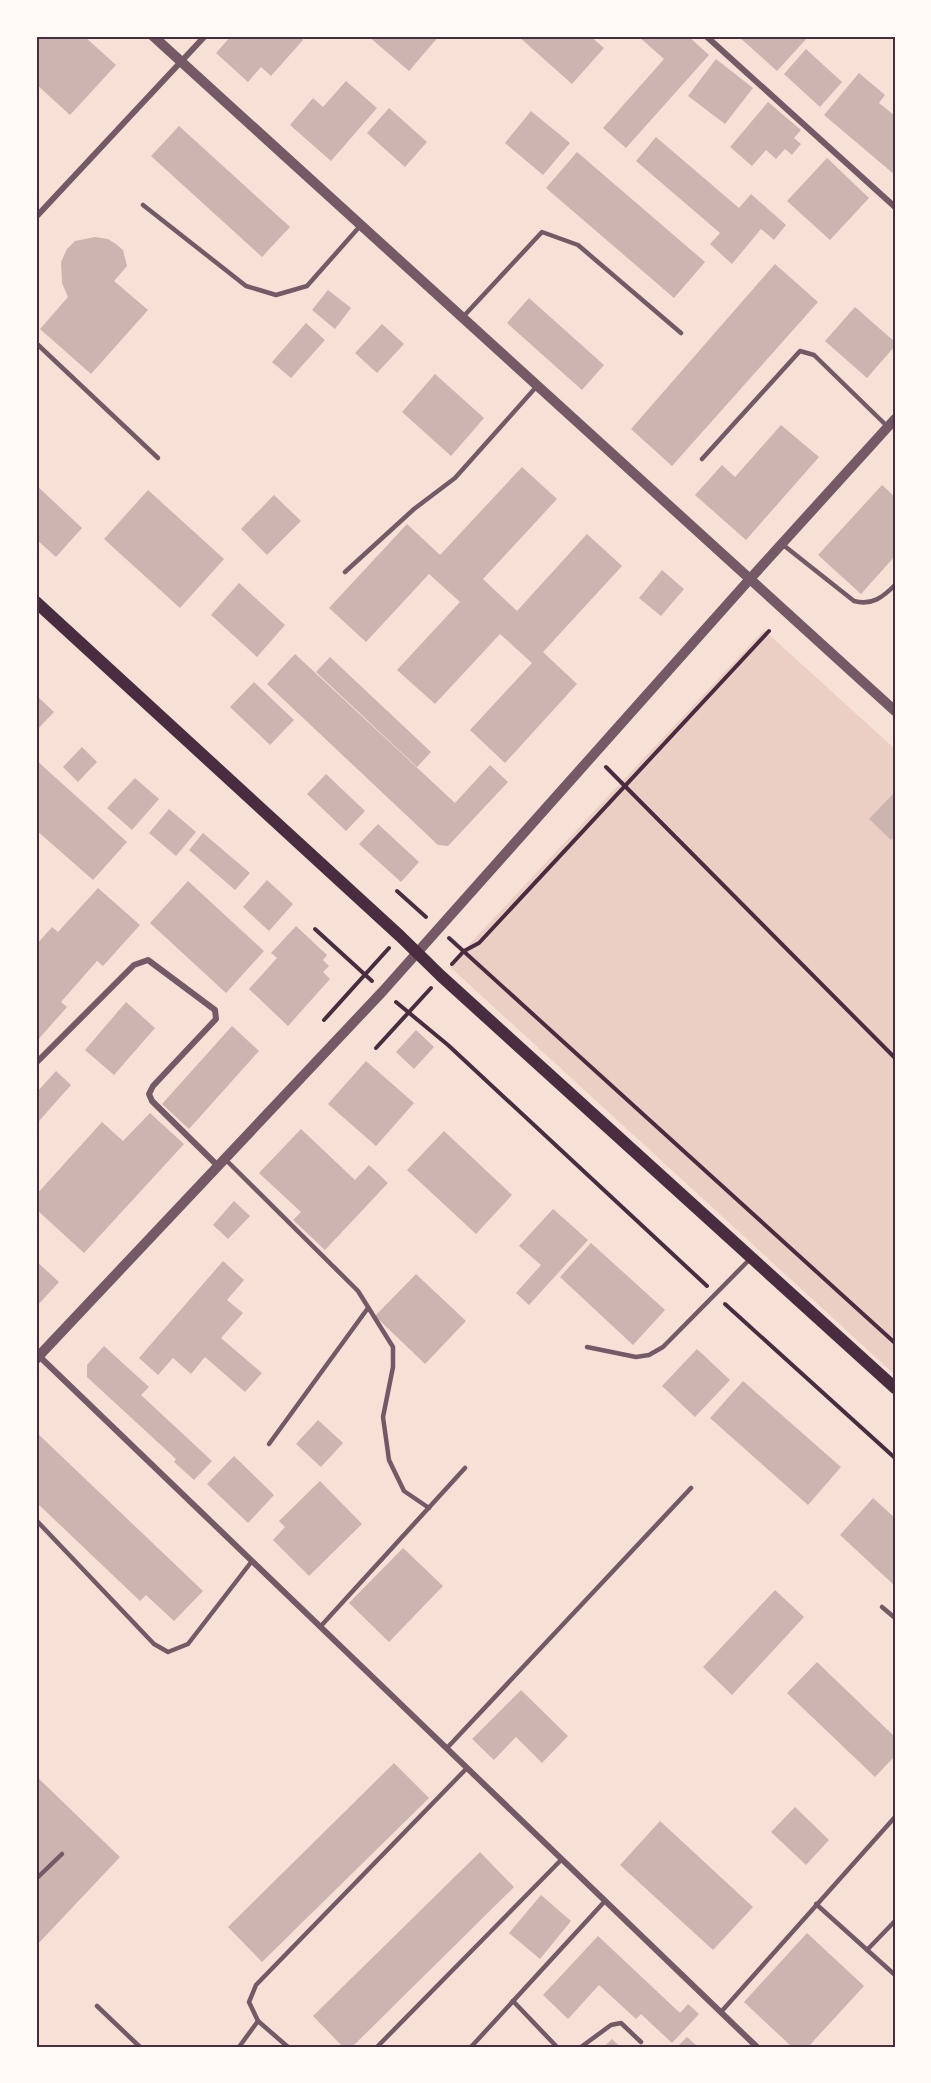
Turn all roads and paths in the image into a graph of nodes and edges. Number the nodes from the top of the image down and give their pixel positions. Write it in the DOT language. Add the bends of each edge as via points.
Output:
graph roads {
  1 [pos="153,36"];
  2 [pos="205,36"];
  3 [pos="706,36"];
  4 [pos="182,62"];
  5 [pos="142,206"];
  6 [pos="895,207"];
  7 [pos="36,217"];
  8 [pos="361,225"];
  9 [pos="462,318"];
  10 [pos="681,333"];
  11 [pos="36,343"];
  12 [pos="537,386"];
  13 [pos="892,423"];
  14 [pos="158,458"];
  15 [pos="702,459"];
  16 [pos="782,544"];
  17 [pos="345,572"];
  18 [pos="749,580"];
  19 [pos="895,585"];
  20 [pos="36,602"];
  21 [pos="769,631"];
  22 [pos="895,711"];
  23 [pos="594,754"];
  24 [pos="625,786"];
  25 [pos="397,891"];
  26 [pos="431,909"];
  27 [pos="424,915"];
  28 [pos="439,928"];
  29 [pos="400,936"];
  30 [pos="464,951"];
  31 [pos="417,953"];
  32 [pos="441,976"];
  33 [pos="324,1020"];
  34 [pos="448,1045"];
  35 [pos="376,1048"];
  36 [pos="895,1058"];
  37 [pos="36,1063"];
  38 [pos="221,1163"];
  39 [pos="752,1257"];
  40 [pos="715,1294"];
  41 [pos="368,1308"];
  42 [pos="895,1343"];
  43 [pos="587,1347"];
  44 [pos="37,1356"];
  45 [pos="895,1388"];
  46 [pos="269,1444"];
  47 [pos="895,1458"];
  48 [pos="465,1468"];
  49 [pos="691,1488"];
  50 [pos="429,1508"];
  51 [pos="36,1521"];
  52 [pos="252,1561"];
  53 [pos="882,1607"];
  54 [pos="895,1618"];
  55 [pos="320,1627"];
  56 [pos="447,1748"];
  57 [pos="467,1768"];
  58 [pos="895,1817"];
  59 [pos="62,1854"];
  60 [pos="562,1859"];
  61 [pos="36,1878"];
  62 [pos="605,1901"];
  63 [pos="816,1904"];
  64 [pos="895,1921"];
  65 [pos="867,1950"];
  66 [pos="895,1975"];
  67 [pos="513,2001"];
  68 [pos="97,2006"];
  69 [pos="721,2012"];
  70 [pos="258,2021"];
  71 [pos="640,2042"];
  72 [pos="140,2047"];
  73 [pos="239,2047"];
  74 [pos="288,2047"];
  75 [pos="377,2047"];
  76 [pos="471,2047"];
  77 [pos="557,2047"];
  78 [pos="581,2047"];
  79 [pos="757,2047"];
  1 -- 4 [label="street"];
  2 -- 4 [label="street"];
  3 -- 6 [label="street"];
  4 -- 7 [label="street"];
  4 -- 8 [label="street"];
  5 -- 8 [label="lane" via="246,286 276,295 307,286"];
  8 -- 9 [label="street"];
  9 -- 10 [label="lane" via="542,232 578,245"];
  9 -- 12 [label="street"];
  11 -- 14 [label="lane"];
  12 -- 17 [label="lane" via="455,478 414,509"];
  12 -- 18 [label="street"];
  13 -- 15 [label="lane" via="814,355 800,351"];
  13 -- 16 [label="street"];
  16 -- 18 [label="street"];
  16 -- 19 [label="lane" via="854,601 864,603 881,598"];
  18 -- 22 [label="street"];
  18 -- 23 [label="street"];
  20 -- 29 [label="main road"];
  21 -- 24 [label="path"];
  23 -- 24 [label="path"];
  23 -- 28 [label="street"];
  24 -- 30 [label="path" via="479,943"];
  24 -- 36 [label="path"];
  25 -- 27 [label="path"];
  26 -- 27 [label="path"];
  27 -- 28 [label="path"];
  27 -- 29 [label="path"];
  28 -- 30 [label="path"];
  28 -- 31 [label="street"];
  29 -- 31 [label="main road"];
  29 -- 33 [label="path"];
  30 -- 32 [label="path"];
  30 -- 42 [label="path"];
  31 -- 32 [label="main road"];
  31 -- 38 [label="street"];
  32 -- 35 [label="path"];
  32 -- 39 [label="main road"];
  34 -- 40 [label="path"];
  37 -- 38 [label="street" via="134,965 148,960 215,1010 216,1019 149,1094"];
  38 -- 41 [label="lane" via="358,1292"];
  38 -- 44 [label="street"];
  39 -- 40 [label="lane"];
  39 -- 45 [label="main road"];
  40 -- 43 [label="lane" via="663,1347 649,1355 636,1357"];
  40 -- 47 [label="path"];
  41 -- 46 [label="lane"];
  41 -- 50 [label="lane" via="393,1347 383,1417 389,1460 404,1491"];
  44 -- 52 [label="street"];
  48 -- 50 [label="lane"];
  49 -- 56 [label="lane"];
  50 -- 55 [label="lane"];
  51 -- 52 [label="lane" via="154,1644 168,1652 188,1644"];
  52 -- 55 [label="street"];
  53 -- 54 [label="lane"];
  55 -- 56 [label="street"];
  56 -- 57 [label="street"];
  57 -- 60 [label="street"];
  57 -- 70 [label="lane" via="255,1985 249,2001"];
  58 -- 63 [label="lane"];
  59 -- 61 [label="lane"];
  60 -- 62 [label="street"];
  60 -- 75 [label="lane"];
  62 -- 67 [label="lane"];
  62 -- 69 [label="street"];
  63 -- 65 [label="lane"];
  63 -- 69 [label="lane"];
  64 -- 65 [label="lane"];
  65 -- 66 [label="lane"];
  67 -- 76 [label="lane"];
  67 -- 77 [label="lane"];
  68 -- 72 [label="lane"];
  69 -- 79 [label="street"];
  70 -- 73 [label="lane"];
  70 -- 74 [label="lane"];
  71 -- 78 [label="lane" via="621,2024 611,2025"];
}
